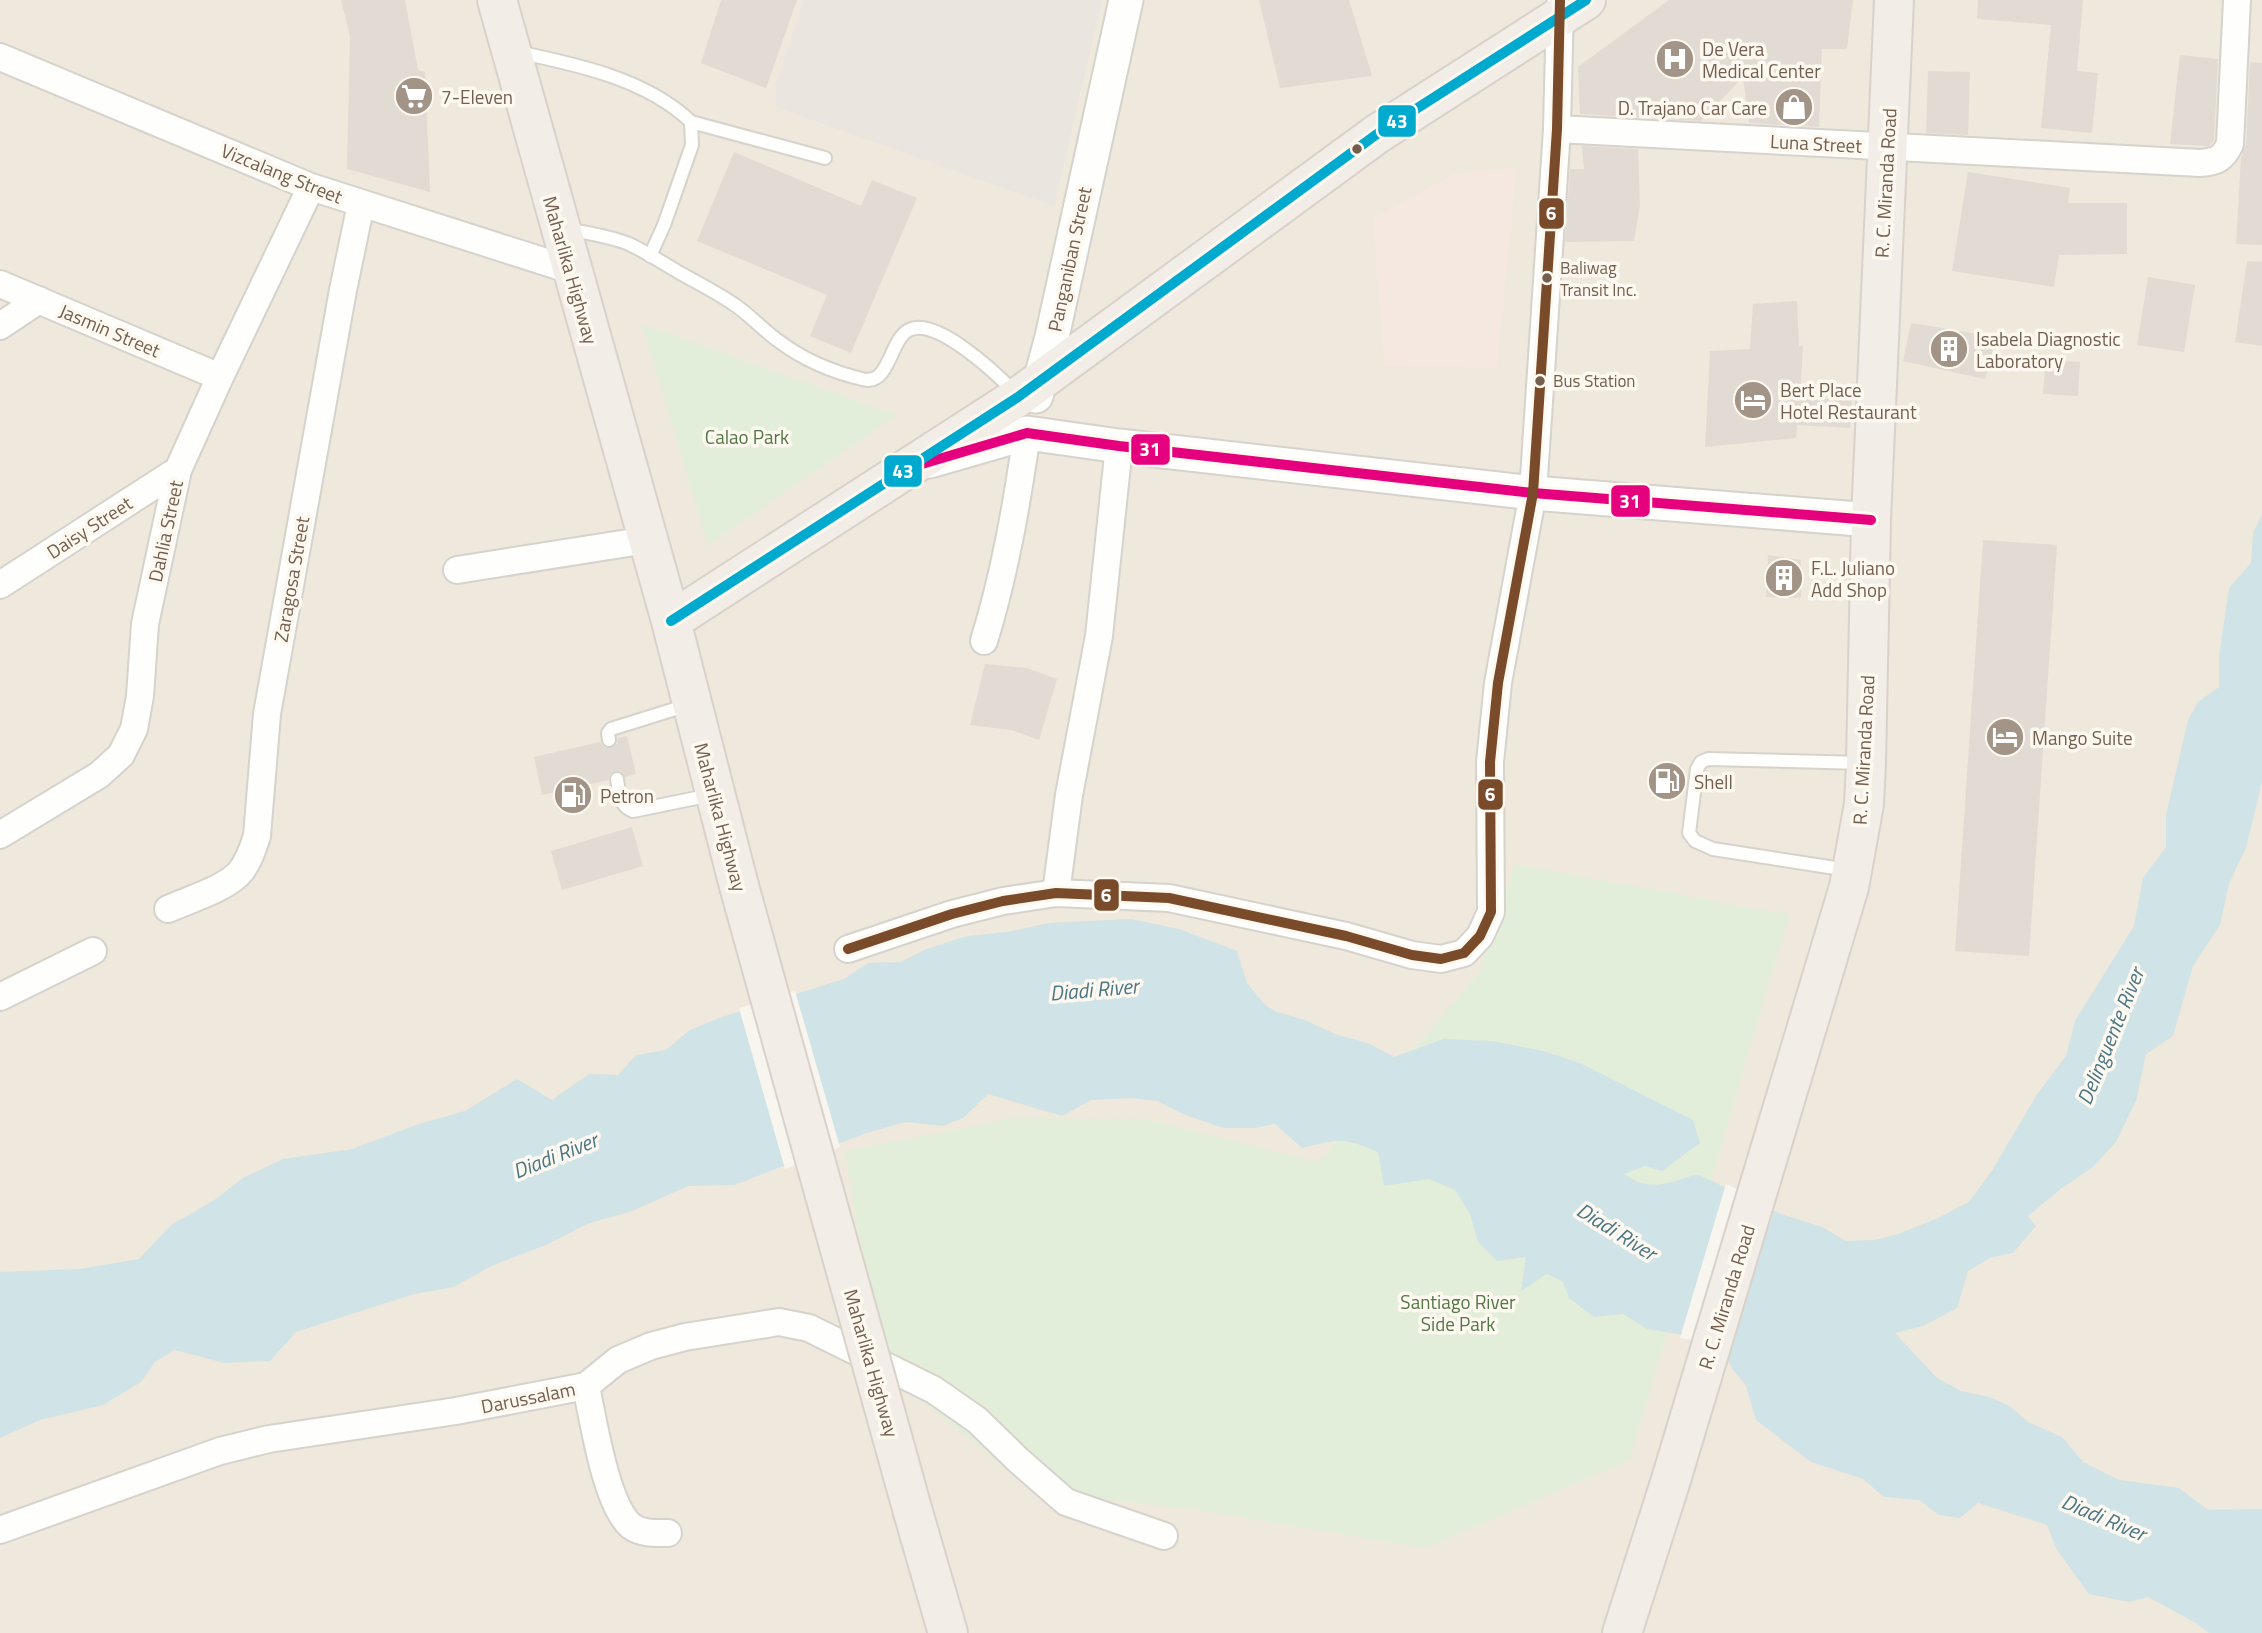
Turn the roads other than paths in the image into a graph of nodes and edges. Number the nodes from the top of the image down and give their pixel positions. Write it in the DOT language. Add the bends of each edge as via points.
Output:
graph roads {
  1 [pos="497,0"];
  2 [pos="1126,0"];
  3 [pos="1894,0"];
  4 [pos="2237,0"];
  5 [pos="1568,6"];
  6 [pos="512,50"];
  7 [pos="0,57"];
  8 [pos="691,122"];
  9 [pos="1557,129"];
  10 [pos="1886,147"];
  11 [pos="825,158"];
  12 [pos="311,187"];
  13 [pos="361,204"];
  14 [pos="559,227"];
  15 [pos="650,256"];
  16 [pos="571,270"];
  17 [pos="0,284"];
  18 [pos="39,300"];
  19 [pos="0,326"];
  20 [pos="220,377"];
  21 [pos="1028,403"];
  22 [pos="1119,446"];
  23 [pos="178,470"];
  24 [pos="1533,493"];
  25 [pos="1871,520"];
  26 [pos="647,540"];
  27 [pos="457,570"];
  28 [pos="0,585"];
  29 [pos="671,621"];
  30 [pos="984,641"];
  31 [pos="692,704"];
  32 [pos="608,740"];
  33 [pos="1866,763"];
  34 [pos="617,779"];
  35 [pos="715,794"];
  36 [pos="0,835"];
  37 [pos="1851,878"];
  38 [pos="1056,893"];
  39 [pos="168,909"];
  40 [pos="848,949"];
  41 [pos="93,951"];
  42 [pos="0,997"];
  43 [pos="586,1386"];
  44 [pos="0,1530"];
  45 [pos="668,1533"];
  46 [pos="1164,1536"];
  47 [pos="948,1633"];
  48 [pos="1622,1633"];
  1 -- 6 [label="main road, Maharlika Highway"];
  2 -- 21 [label="street, Panganiban Street" via="1052,337"];
  3 -- 10 [label="main road, R. C. Miranda Road"];
  4 -- 10 [label="street, Luna Street" via="2230,145 2216,162"];
  5 -- 9 [label="street"];
  5 -- 21 [label="main road" via="1377,134"];
  6 -- 8 [label="lane" via="620,80 675,107"];
  6 -- 14 [label="main road, Maharlika Highway"];
  7 -- 12 [label="street, Vizcalang Street"];
  8 -- 11 [label="lane"];
  8 -- 15 [label="lane" via="692,145"];
  9 -- 10 [label="street, Luna Street"];
  9 -- 24 [label="street"];
  10 -- 25 [label="main road, R. C. Miranda Road"];
  12 -- 13 [label="street, Vizcalang Street"];
  12 -- 20 [label="street, Dahlia Street"];
  13 -- 16 [label="street, Vizcalang Street"];
  13 -- 39 [label="street, Zaragosa Street" via="267,714 257,836 240,873"];
  14 -- 15 [label="lane" via="627,243"];
  14 -- 16 [label="main road, Maharlika Highway"];
  15 -- 21 [label="lane" via="732,303 787,348 813,362 866,381 876,379 906,331 919,328 972,352"];
  16 -- 26 [label="main road, Maharlika Highway"];
  17 -- 18 [label="street, Jasmin Street"];
  18 -- 19 [label="street"];
  18 -- 20 [label="street, Jasmin Street"];
  20 -- 23 [label="street, Dahlia Street"];
  21 -- 22 [label="street"];
  21 -- 29 [label="main road" via="910,467"];
  21 -- 30 [label="street, Panganiban Street" via="1015,517"];
  22 -- 24 [label="street"];
  22 -- 38 [label="street" via="1099,636"];
  23 -- 28 [label="street, Daisy Street"];
  23 -- 36 [label="street, Dahlia Street" via="145,624 141,696 134,729 121,755 99,775"];
  24 -- 25 [label="street"];
  24 -- 38 [label="street" via="1498,683 1490,762 1491,912 1480,936 1464,953 1441,959 1412,955 1169,898"];
  25 -- 33 [label="main road, R. C. Miranda Road"];
  26 -- 27 [label="street"];
  26 -- 29 [label="main road, Maharlika Highway"];
  29 -- 31 [label="main road, Maharlika Highway"];
  31 -- 32 [label="lane" via="611,729"];
  31 -- 35 [label="main road, Maharlika Highway"];
  33 -- 37 [label="main road, R. C. Miranda Road"];
  33 -- 37 [label="lane" via="1708,759 1697,769 1689,833 1695,841 1713,849"];
  34 -- 35 [label="lane" via="621,803 632,811"];
  35 -- 47 [label="main road, Maharlika Highway, bridge"];
  37 -- 48 [label="main road, R. C. Miranda Road"];
  38 -- 40 [label="street" via="952,914"];
  41 -- 42 [label="street"];
  43 -- 44 [label="street, Darussalam" via="456,1411 269,1438 164,1469"];
  43 -- 45 [label="street" via="618,1508 638,1530"];
  43 -- 46 [label="street, Darussalam" via="618,1360 685,1337 779,1322 809,1328 934,1390 977,1420 1066,1502"];
}
